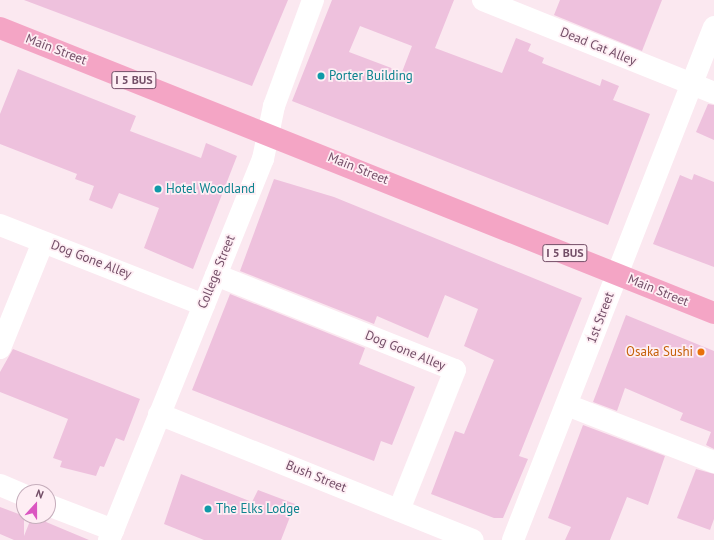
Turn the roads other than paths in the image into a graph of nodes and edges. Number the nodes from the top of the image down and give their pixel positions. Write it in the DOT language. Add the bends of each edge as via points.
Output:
graph roads {
  1 [pos="313,0"];
  2 [pos="483,0"];
  3 [pos="525,8"];
  4 [pos="714,27"];
  5 [pos="0,28"];
  6 [pos="692,84"];
  7 [pos="714,93"];
  8 [pos="268,133"];
  9 [pos="0,225"];
  10 [pos="43,242"];
  11 [pos="618,274"];
  12 [pos="216,275"];
  13 [pos="204,305"];
  14 [pos="714,313"];
  15 [pos="0,348"];
  16 [pos="567,405"];
  17 [pos="159,414"];
  18 [pos="714,462"];
  19 [pos="0,485"];
  20 [pos="16,492"];
  21 [pos="56,509"];
  22 [pos="398,510"];
  23 [pos="111,535"];
  24 [pos="473,540"];
  25 [pos="514,540"];
  1 -- 8 [label="street, College Street" via="274,106"];
  2 -- 3 [label="street, Dead Cat Alley"];
  3 -- 6 [label="street, Dead Cat Alley"];
  4 -- 6 [label="street, 1st Street"];
  5 -- 8 [label="main road, Main Street / I 5 BUS"];
  6 -- 7 [label="street, Dead Cat Alley"];
  6 -- 11 [label="street, 1st Street"];
  8 -- 11 [label="main road, Main Street / I 5 BUS"];
  8 -- 12 [label="street, College Street" via="262,159"];
  9 -- 10 [label="street, Dog Gone Alley"];
  10 -- 13 [label="street, Dog Gone Alley"];
  10 -- 15 [label="street"];
  11 -- 14 [label="main road, Main Street / I 5 BUS"];
  11 -- 16 [label="street, 1st Street"];
  12 -- 13 [label="street, College Street"];
  12 -- 22 [label="street, Dog Gone Alley" via="454,370"];
  13 -- 17 [label="street, College Street"];
  16 -- 18 [label="street"];
  16 -- 25 [label="street, 1st Street"];
  17 -- 22 [label="street, Bush Street"];
  17 -- 23 [label="street, College Street"];
  19 -- 20 [label="street"];
  21 -- 23 [label="street"];
  22 -- 24 [label="street, Bush Street"];
}
